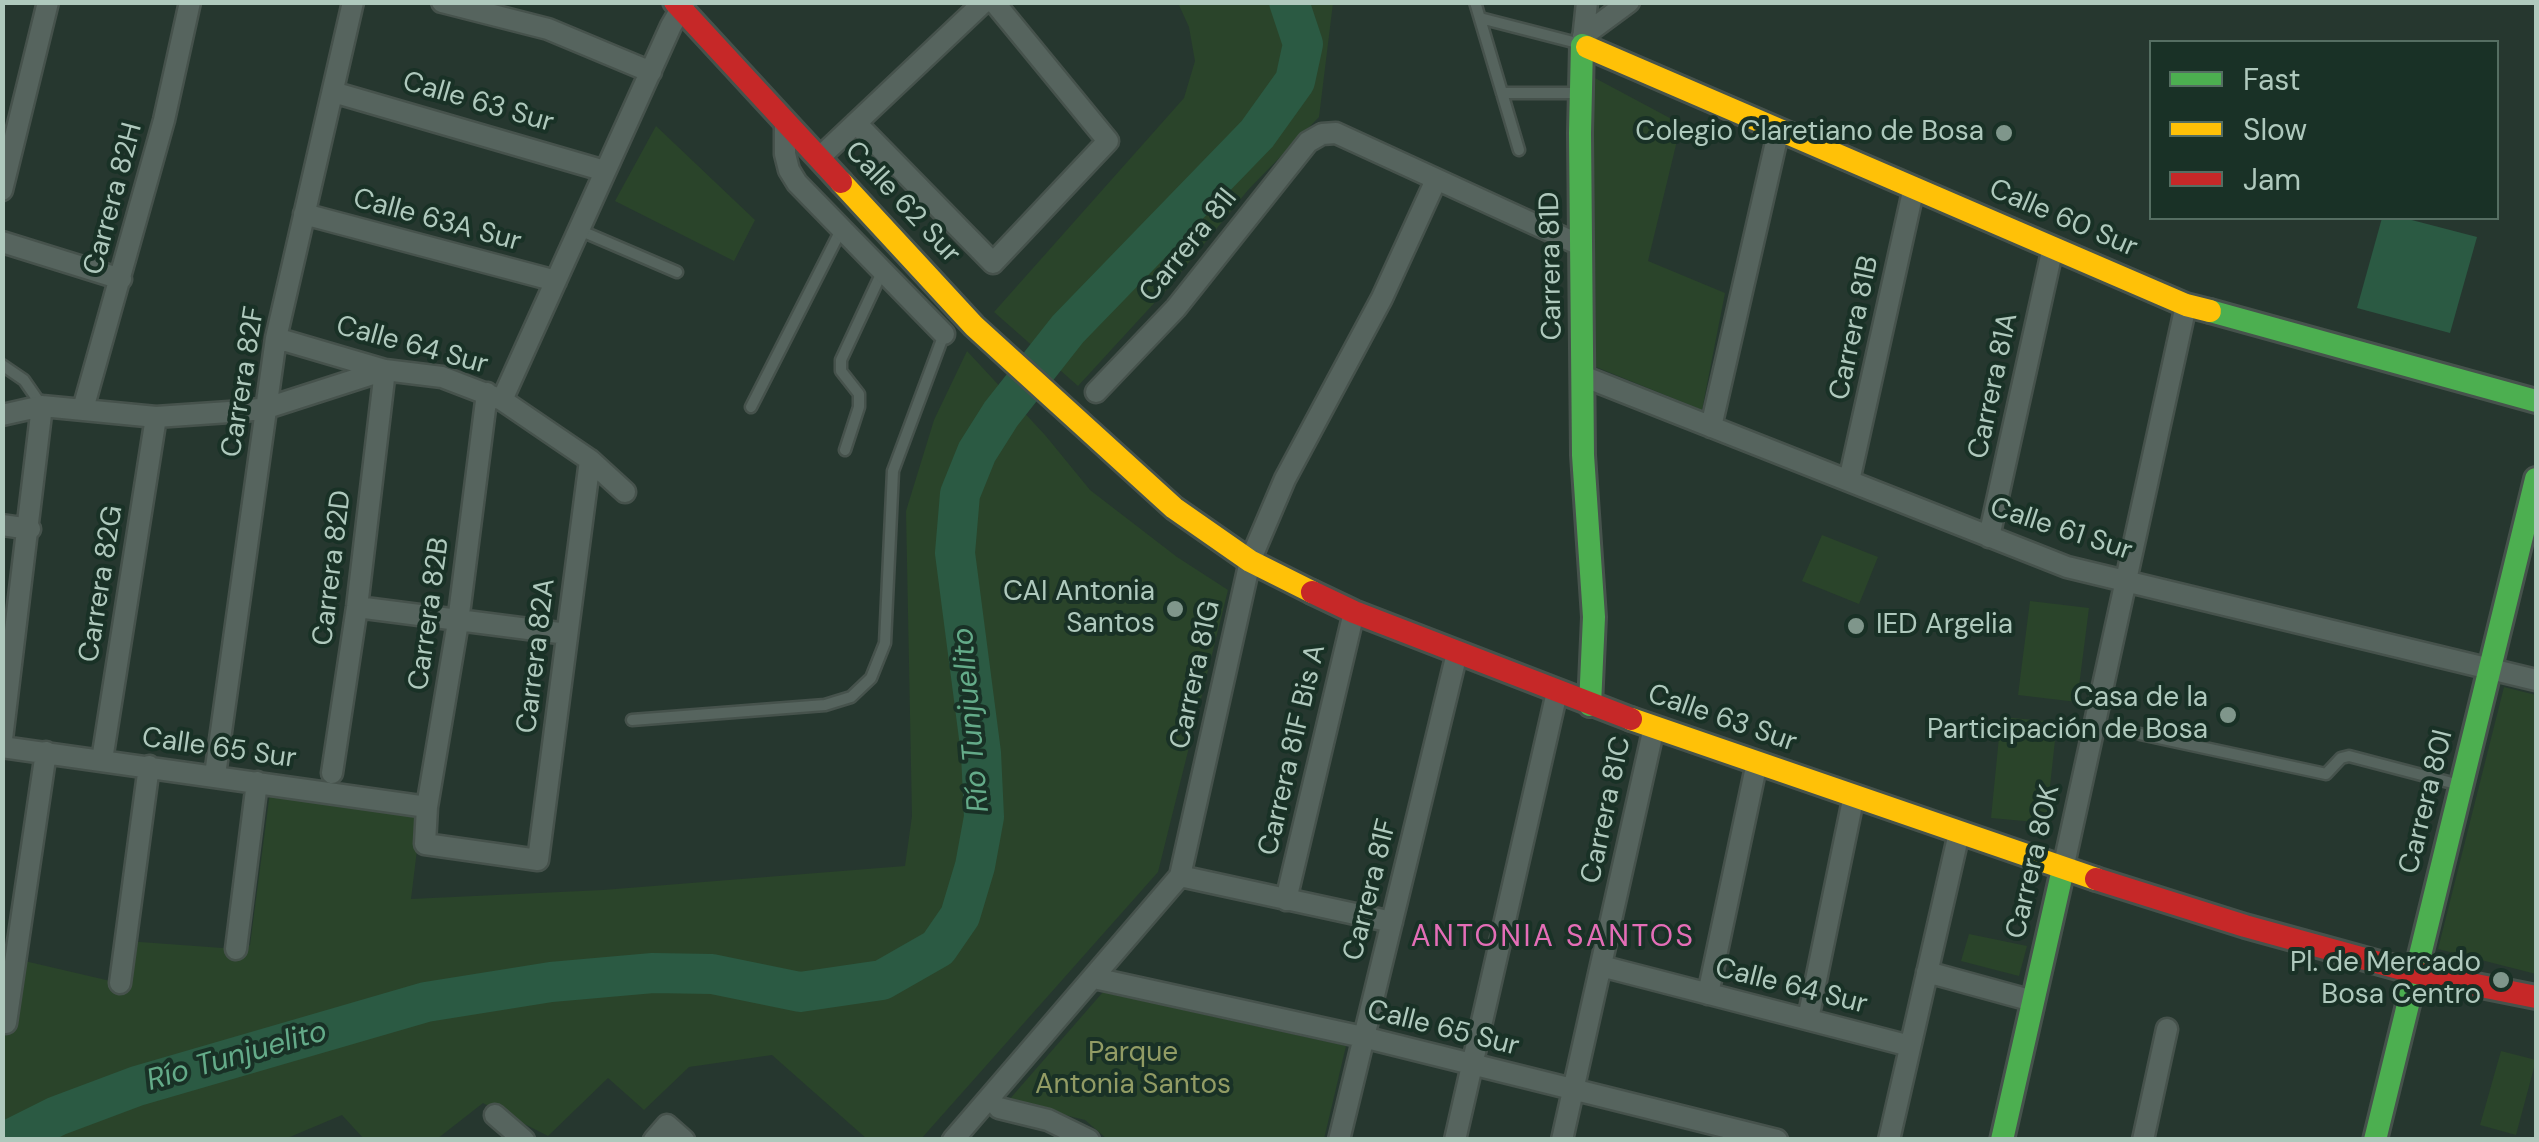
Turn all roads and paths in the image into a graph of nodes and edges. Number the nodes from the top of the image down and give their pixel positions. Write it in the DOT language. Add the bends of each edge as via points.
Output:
graph roads {
  1 [pos="48,2"];
  2 [pos="190,2"];
  3 [pos="354,2"];
  4 [pos="442,2"];
  5 [pos="984,2"];
  6 [pos="994,2"];
  7 [pos="1475,2"];
  8 [pos="1587,2"];
  9 [pos="1629,2"];
  10 [pos="680,4"];
  11 [pos="1480,18"];
  12 [pos="1583,40"];
  13 [pos="651,72"];
  14 [pos="333,92"];
  15 [pos="1502,93"];
  16 [pos="1581,93"];
  17 [pos="785,121"];
  18 [pos="856,123"];
  19 [pos="1779,128"];
  20 [pos="1518,150"];
  21 [pos="819,158"];
  22 [pos="606,171"];
  23 [pos="1436,180"];
  24 [pos="1914,187"];
  25 [pos="2,190"];
  26 [pos="304,214"];
  27 [pos="842,229"];
  28 [pos="579,230"];
  29 [pos="2,242"];
  30 [pos="1582,246"];
  31 [pos="2053,247"];
  32 [pos="882,271"];
  33 [pos="677,272"];
  34 [pos="121,279"];
  35 [pos="556,280"];
  36 [pos="2186,305"];
  37 [pos="974,326"];
  38 [pos="944,334"];
  39 [pos="276,338"];
  40 [pos="2,364"];
  41 [pos="385,370"];
  42 [pos="1585,378"];
  43 [pos="1096,392"];
  44 [pos="494,396"];
  45 [pos="2536,401"];
  46 [pos="42,406"];
  47 [pos="751,407"];
  48 [pos="83,408"];
  49 [pos="267,408"];
  50 [pos="2,415"];
  51 [pos="156,417"];
  52 [pos="1711,427"];
  53 [pos="845,450"];
  54 [pos="590,460"];
  55 [pos="2536,479"];
  56 [pos="1849,482"];
  57 [pos="625,492"];
  58 [pos="2,525"];
  59 [pos="30,529"];
  60 [pos="1989,537"];
  61 [pos="1250,561"];
  62 [pos="2126,581"];
  63 [pos="357,607"];
  64 [pos="1354,612"];
  65 [pos="458,622"];
  66 [pos="567,634"];
  67 [pos="9,635"];
  68 [pos="1457,653"];
  69 [pos="2490,667"];
  70 [pos="2536,680"];
  71 [pos="1572,698"];
  72 [pos="632,720"];
  73 [pos="1654,727"];
  74 [pos="2140,734"];
  75 [pos="2,739"];
  76 [pos="2,747"];
  77 [pos="46,752"];
  78 [pos="102,760"];
  79 [pos="1758,762"];
  80 [pos="149,766"];
  81 [pos="332,773"];
  82 [pos="215,775"];
  83 [pos="258,782"];
  84 [pos="2462,785"];
  85 [pos="1854,795"];
  86 [pos="427,807"];
  87 [pos="1959,832"];
  88 [pos="425,844"];
  89 [pos="2063,869"];
  90 [pos="1180,876"];
  91 [pos="1286,900"];
  92 [pos="1392,922"];
  93 [pos="236,950"];
  94 [pos="1601,966"];
  95 [pos="1927,972"];
  96 [pos="2416,973"];
  97 [pos="1094,978"];
  98 [pos="120,983"];
  99 [pos="1708,994"];
  100 [pos="2536,998"];
  101 [pos="2033,1000"];
  102 [pos="1808,1019"];
  103 [pos="6,1023"];
  104 [pos="2167,1029"];
  105 [pos="1364,1037"];
  106 [pos="1910,1046"];
  107 [pos="1472,1064"];
  108 [pos="1574,1090"];
  109 [pos="999,1108"];
  110 [pos="495,1115"];
  111 [pos="1679,1117"];
  112 [pos="660,1132"];
  113 [pos="524,1140"];
  114 [pos="684,1140"];
  115 [pos="953,1140"];
  116 [pos="1089,1140"];
  117 [pos="1339,1140"];
  118 [pos="1455,1140"];
  119 [pos="1562,1140"];
  120 [pos="1674,1140"];
  121 [pos="1777,1140"];
  122 [pos="1889,1140"];
  123 [pos="2002,1140"];
  124 [pos="2143,1140"];
  125 [pos="2375,1140"];
  1 -- 25 [label="street"];
  2 -- 34 [label="street, Carrera 82H"];
  3 -- 14 [label="street, Carrera 82F"];
  4 -- 13 [label="street" via="548,29"];
  5 -- 18 [label="street"];
  6 -- 18 [label="street" via="1108,141 993,262"];
  7 -- 11 [label="lane"];
  8 -- 12 [label="street, Carrera 81D"];
  9 -- 12 [label="street"];
  10 -- 13 [label="street, Carrera 82B"];
  10 -- 17 [label="street, Calle 62 Sur"];
  11 -- 12 [label="lane"];
  11 -- 15 [label="lane"];
  12 -- 16 [label="street, Carrera 81D"];
  12 -- 19 [label="street, Calle 60 Sur"];
  13 -- 22 [label="street, Carrera 82B"];
  14 -- 22 [label="street, Calle 63 Sur"];
  14 -- 26 [label="street, Carrera 82F"];
  15 -- 16 [label="lane"];
  15 -- 20 [label="lane"];
  16 -- 30 [label="street, Carrera 81D"];
  17 -- 21 [label="street, Calle 62 Sur"];
  17 -- 27 [label="street" via="789,170"];
  18 -- 21 [label="street"];
  19 -- 24 [label="street, Calle 60 Sur"];
  19 -- 52 [label="street"];
  21 -- 37 [label="street, Calle 62 Sur"];
  22 -- 28 [label="street, Carrera 82B"];
  23 -- 30 [label="street"];
  23 -- 43 [label="street, Carrera 81I" via="1336,133 1308,142 1176,308"];
  23 -- 61 [label="street, Carrera 81G"];
  24 -- 31 [label="street, Calle 60 Sur"];
  24 -- 56 [label="street, Carrera 81B"];
  26 -- 35 [label="street, Calle 63A Sur"];
  26 -- 39 [label="street, Carrera 82F"];
  27 -- 32 [label="street"];
  27 -- 47 [label="lane"];
  28 -- 33 [label="lane"];
  28 -- 35 [label="street, Carrera 82B"];
  29 -- 34 [label="street"];
  30 -- 42 [label="street, Carrera 81D"];
  31 -- 36 [label="street, Calle 60 Sur"];
  31 -- 60 [label="street, Carrera 81A"];
  32 -- 38 [label="street"];
  32 -- 53 [label="lane" via="841,360 859,394"];
  34 -- 48 [label="street, Carrera 82H"];
  35 -- 44 [label="street, Carrera 82B"];
  36 -- 45 [label="street, Calle 60 Sur"];
  36 -- 62 [label="street, Carrera 80K"];
  37 -- 61 [label="street, Calle 63 Sur" via="1197,528"];
  38 -- 72 [label="lane" via="894,471 885,644 871,678 851,697 826,704"];
  39 -- 41 [label="street, Calle 64 Sur"];
  39 -- 49 [label="street, Carrera 82F"];
  40 -- 46 [label="lane"];
  41 -- 44 [label="street, Calle 64 Sur" via="442,377"];
  41 -- 49 [label="street"];
  41 -- 63 [label="street, Carrera 82D"];
  42 -- 52 [label="street, Calle 61 Sur"];
  42 -- 71 [label="street, Carrera 81D" via="1594,617"];
  44 -- 54 [label="street, Calle 64 Sur"];
  44 -- 65 [label="street, Carrera 82B"];
  46 -- 48 [label="street"];
  46 -- 50 [label="street"];
  46 -- 59 [label="street"];
  48 -- 51 [label="street"];
  49 -- 51 [label="street"];
  49 -- 82 [label="street, Carrera 82F"];
  51 -- 78 [label="street, Carrera 82G"];
  52 -- 56 [label="street, Calle 61 Sur"];
  54 -- 57 [label="street, Calle 64 Sur"];
  54 -- 66 [label="street, Carrera 82A"];
  55 -- 69 [label="street, Carrera 80I"];
  56 -- 60 [label="street, Calle 61 Sur"];
  58 -- 59 [label="street"];
  59 -- 67 [label="street"];
  60 -- 62 [label="street, Calle 61 Sur"];
  61 -- 64 [label="street, Calle 63 Sur"];
  61 -- 90 [label="street, Carrera 81G"];
  62 -- 69 [label="street, Calle 61 Sur"];
  62 -- 89 [label="street, Carrera 80K"];
  63 -- 65 [label="street"];
  63 -- 81 [label="street, Carrera 82D"];
  64 -- 68 [label="street, Calle 63 Sur"];
  64 -- 91 [label="street, Carrera 81F Bis A"];
  65 -- 66 [label="street"];
  65 -- 86 [label="street, Carrera 82B"];
  66 -- 88 [label="street, Carrera 82A" via="538,860"];
  67 -- 75 [label="street"];
  68 -- 71 [label="street, Calle 63 Sur"];
  68 -- 92 [label="street, Carrera 81F"];
  69 -- 70 [label="street, Calle 61 Sur"];
  69 -- 84 [label="street, Carrera 80I"];
  71 -- 73 [label="street, Calle 63 Sur"];
  71 -- 107 [label="street, Carrera 81D"];
  73 -- 79 [label="street, Calle 63 Sur"];
  73 -- 94 [label="street, Carrera 81C"];
  74 -- 84 [label="lane" via="2326,774 2349,756"];
  76 -- 77 [label="street, Calle 65 Sur"];
  77 -- 78 [label="street, Calle 65 Sur"];
  77 -- 103 [label="street"];
  78 -- 80 [label="street, Calle 65 Sur"];
  79 -- 85 [label="street, Calle 63 Sur"];
  79 -- 99 [label="street"];
  80 -- 82 [label="street, Calle 65 Sur"];
  80 -- 98 [label="street"];
  82 -- 83 [label="street, Calle 65 Sur"];
  83 -- 86 [label="street, Calle 65 Sur"];
  83 -- 93 [label="street"];
  84 -- 96 [label="street, Carrera 80I"];
  85 -- 87 [label="street, Calle 63 Sur"];
  85 -- 102 [label="street"];
  86 -- 88 [label="street, Carrera 82B"];
  87 -- 89 [label="street, Calle 63 Sur"];
  87 -- 95 [label="street"];
  89 -- 96 [label="street, Calle 63 Sur"];
  89 -- 101 [label="street, Carrera 80K"];
  90 -- 91 [label="street"];
  90 -- 97 [label="street, Carrera 81G"];
  91 -- 92 [label="street"];
  92 -- 105 [label="street, Carrera 81F"];
  94 -- 99 [label="street, Calle 64 Sur"];
  94 -- 108 [label="street, Carrera 81C"];
  95 -- 101 [label="street"];
  95 -- 106 [label="street"];
  96 -- 100 [label="street, Calle 63 Sur"];
  96 -- 125 [label="street, Carrera 80I"];
  97 -- 105 [label="street, Calle 65 Sur"];
  97 -- 115 [label="street, Carrera 81G"];
  99 -- 102 [label="street, Calle 64 Sur"];
  101 -- 123 [label="street, Carrera 80K"];
  102 -- 106 [label="street, Calle 64 Sur"];
  104 -- 124 [label="street"];
  105 -- 107 [label="street, Calle 65 Sur"];
  105 -- 117 [label="street, Carrera 81F"];
  106 -- 122 [label="street"];
  107 -- 108 [label="street, Calle 65 Sur"];
  107 -- 118 [label="street, Carrera 81D"];
  108 -- 111 [label="street, Calle 65 Sur"];
  108 -- 119 [label="street, Carrera 81C"];
  109 -- 116 [label="street" via="1048,1120"];
  110 -- 113 [label="street"];
  111 -- 120 [label="street"];
  111 -- 121 [label="street, Calle 65 Sur"];
  112 -- 114 [label="street"];
}
